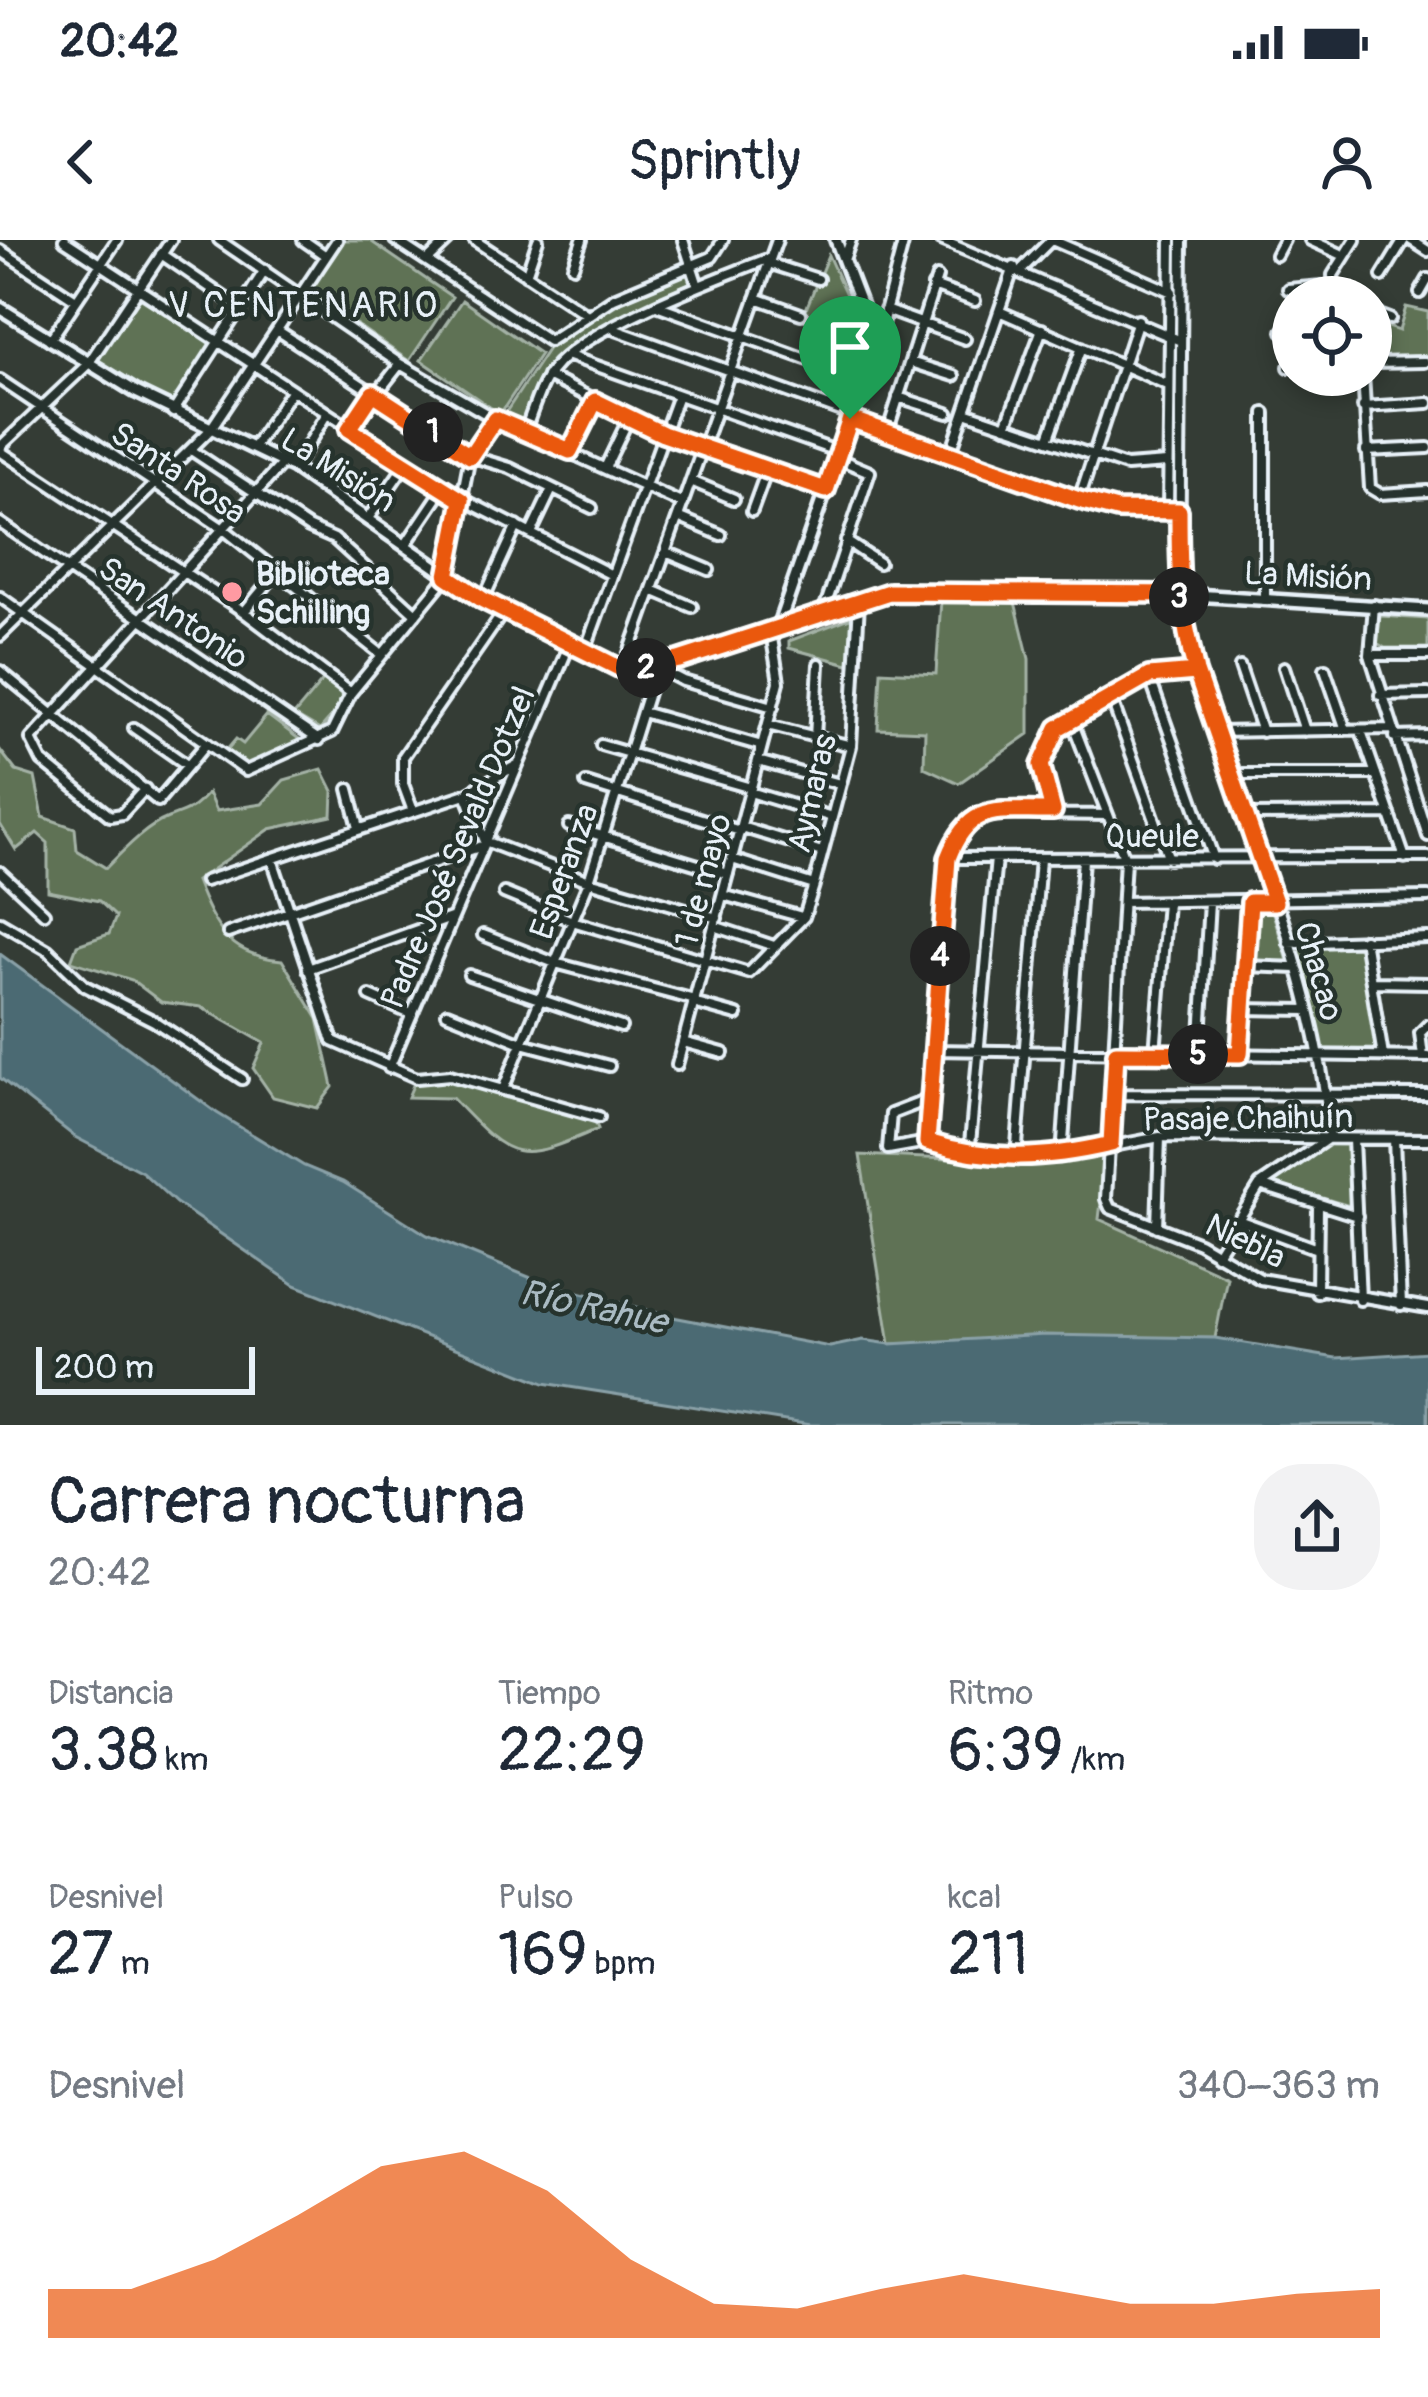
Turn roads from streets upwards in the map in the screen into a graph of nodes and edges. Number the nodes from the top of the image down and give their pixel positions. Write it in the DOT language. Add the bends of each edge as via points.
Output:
graph roads {
  1 [pos="64,240"];
  2 [pos="117,240"];
  3 [pos="171,240"];
  4 [pos="219,240"];
  5 [pos="303,240"];
  6 [pos="338,240"];
  7 [pos="395,240"];
  8 [pos="449,240"];
  9 [pos="474,240"];
  10 [pos="538,240"];
  11 [pos="582,240"];
  12 [pos="683,240"];
  13 [pos="722,240"];
  14 [pos="777,240"];
  15 [pos="836,240"];
  16 [pos="851,240"];
  17 [pos="904,240"];
  18 [pos="941,240"];
  19 [pos="1051,240"];
  20 [pos="1284,240"];
  21 [pos="1310,240"];
  22 [pos="1355,240"];
  23 [pos="1407,240"];
  24 [pos="1175,241"];
  25 [pos="0,250"];
  26 [pos="1428,250"];
  27 [pos="161,254"];
  28 [pos="1276,255"];
  29 [pos="327,256"];
  30 [pos="1346,256"];
  31 [pos="844,260"];
  32 [pos="427,261"];
  33 [pos="769,261"];
  34 [pos="100,264"];
  35 [pos="574,266"];
  36 [pos="693,266"];
  37 [pos="1017,268"];
  38 [pos="265,270"];
  39 [pos="526,274"];
  40 [pos="1338,276"];
  41 [pos="1382,276"];
  42 [pos="818,279"];
  43 [pos="1428,279"];
  44 [pos="698,286"];
  45 [pos="138,291"];
  46 [pos="1172,292"];
  47 [pos="1420,292"];
  48 [pos="301,294"];
  49 [pos="756,298"];
  50 [pos="76,300"];
  51 [pos="975,301"];
  52 [pos="659,306"];
  53 [pos="0,308"];
  54 [pos="240,308"];
  55 [pos="884,310"];
  56 [pos="999,311"];
  57 [pos="586,314"];
  58 [pos="802,314"];
  59 [pos="1138,320"];
  60 [pos="922,323"];
  61 [pos="614,329"];
  62 [pos="1042,329"];
  63 [pos="277,330"];
  64 [pos="1169,335"];
  65 [pos="742,336"];
  66 [pos="965,339"];
  67 [pos="50,340"];
  68 [pos="1181,341"];
  69 [pos="217,344"];
  70 [pos="876,345"];
  71 [pos="1082,346"];
  72 [pos="567,355"];
  73 [pos="910,362"];
  74 [pos="1424,362"];
  75 [pos="1392,363"];
  76 [pos="88,364"];
  77 [pos="400,364"];
  78 [pos="1124,364"];
  79 [pos="253,367"];
  80 [pos="730,371"];
  81 [pos="547,376"];
  82 [pos="954,376"];
  83 [pos="0,380"];
  84 [pos="864,380"];
  85 [pos="1168,385"];
  86 [pos="291,391"];
  87 [pos="373,393"];
  88 [pos="678,394"];
  89 [pos="1363,396"];
  90 [pos="898,397"];
  91 [pos="595,401"];
  92 [pos="1428,403"];
  93 [pos="42,406"];
  94 [pos="1363,407"];
  95 [pos="716,409"];
  96 [pos="172,412"];
  97 [pos="965,412"];
  98 [pos="948,413"];
  99 [pos="1265,413"];
  100 [pos="326,415"];
  101 [pos="851,417"];
  102 [pos="629,418"];
  103 [pos="495,419"];
  104 [pos="1006,426"];
  105 [pos="349,429"];
  106 [pos="211,430"];
  107 [pos="525,430"];
  108 [pos="887,433"];
  109 [pos="663,434"];
  110 [pos="1048,440"];
  111 [pos="253,448"];
  112 [pos="1428,448"];
  113 [pos="0,449"];
  114 [pos="190,449"];
  115 [pos="702,449"];
  116 [pos="570,451"];
  117 [pos="1366,451"];
  118 [pos="838,455"];
  119 [pos="950,455"];
  120 [pos="470,456"];
  121 [pos="1093,456"];
  122 [pos="1167,463"];
  123 [pos="405,465"];
  124 [pos="289,466"];
  125 [pos="605,468"];
  126 [pos="767,470"];
  127 [pos="691,481"];
  128 [pos="153,486"];
  129 [pos="645,486"];
  130 [pos="552,489"];
  131 [pos="443,490"];
  132 [pos="826,490"];
  133 [pos="258,491"];
  134 [pos="1428,491"];
  135 [pos="734,499"];
  136 [pos="462,500"];
  137 [pos="1079,500"];
  138 [pos="682,504"];
  139 [pos="592,508"];
  140 [pos="752,511"];
  141 [pos="1173,511"];
  142 [pos="369,517"];
  143 [pos="678,517"];
  144 [pos="0,524"];
  145 [pos="112,526"];
  146 [pos="517,526"];
  147 [pos="225,530"];
  148 [pos="531,533"];
  149 [pos="721,535"];
  150 [pos="845,541"];
  151 [pos="406,544"];
  152 [pos="665,552"];
  153 [pos="879,563"];
  154 [pos="68,569"];
  155 [pos="709,569"];
  156 [pos="278,572"];
  157 [pos="186,573"];
  158 [pos="612,575"];
  159 [pos="447,576"];
  160 [pos="652,590"];
  161 [pos="828,594"];
  162 [pos="1179,594"];
  163 [pos="0,597"];
  164 [pos="483,600"];
  165 [pos="1265,600"];
  166 [pos="859,601"];
  167 [pos="1374,605"];
  168 [pos="692,607"];
  169 [pos="835,609"];
  170 [pos="1428,610"];
  171 [pos="504,611"];
  172 [pos="244,612"];
  173 [pos="23,613"];
  174 [pos="416,614"];
  175 [pos="823,614"];
  176 [pos="144,619"];
  177 [pos="774,631"];
  178 [pos="0,636"];
  179 [pos="569,646"];
  180 [pos="584,653"];
  181 [pos="382,655"];
  182 [pos="1370,655"];
  183 [pos="1428,655"];
  184 [pos="679,660"];
  185 [pos="819,664"];
  186 [pos="99,667"];
  187 [pos="656,667"];
  188 [pos="1240,667"];
  189 [pos="1284,668"];
  190 [pos="1324,669"];
  191 [pos="623,670"];
  192 [pos="0,671"];
  193 [pos="1196,672"];
  194 [pos="1149,676"];
  195 [pos="682,681"];
  196 [pos="351,693"];
  197 [pos="1428,694"];
  198 [pos="1380,695"];
  199 [pos="1111,698"];
  200 [pos="773,707"];
  201 [pos="642,712"];
  202 [pos="53,716"];
  203 [pos="1071,719"];
  204 [pos="768,725"];
  205 [pos="134,728"];
  206 [pos="1347,730"];
  207 [pos="1305,731"];
  208 [pos="1361,731"];
  209 [pos="1217,732"];
  210 [pos="1262,732"];
  211 [pos="1393,733"];
  212 [pos="1428,736"];
  213 [pos="815,738"];
  214 [pos="320,740"];
  215 [pos="207,743"];
  216 [pos="601,746"];
  217 [pos="763,746"];
  218 [pos="851,746"];
  219 [pos="629,753"];
  220 [pos="758,761"];
  221 [pos="519,764"];
  222 [pos="187,765"];
  223 [pos="1232,774"];
  224 [pos="1376,774"];
  225 [pos="586,783"];
  226 [pos="840,784"];
  227 [pos="349,788"];
  228 [pos="145,789"];
  229 [pos="751,790"];
  230 [pos="466,794"];
  231 [pos="616,795"];
  232 [pos="413,811"];
  233 [pos="1053,811"];
  234 [pos="1390,814"];
  235 [pos="1108,815"];
  236 [pos="1246,815"];
  237 [pos="832,817"];
  238 [pos="569,826"];
  239 [pos="360,828"];
  240 [pos="740,829"];
  241 [pos="1428,836"];
  242 [pos="602,839"];
  243 [pos="484,843"];
  244 [pos="823,852"];
  245 [pos="1428,857"];
  246 [pos="948,858"];
  247 [pos="996,858"];
  248 [pos="1405,858"];
  249 [pos="272,859"];
  250 [pos="732,859"];
  251 [pos="1040,859"];
  252 [pos="1083,859"];
  253 [pos="1125,859"];
  254 [pos="1169,859"];
  255 [pos="1214,859"];
  256 [pos="1261,859"];
  257 [pos="0,872"];
  258 [pos="728,874"];
  259 [pos="205,881"];
  260 [pos="589,881"];
  261 [pos="814,885"];
  262 [pos="504,893"];
  263 [pos="723,895"];
  264 [pos="1428,897"];
  265 [pos="1123,902"];
  266 [pos="1167,902"];
  267 [pos="1209,902"];
  268 [pos="1250,902"];
  269 [pos="1275,902"];
  270 [pos="289,912"];
  271 [pos="44,913"];
  272 [pos="803,917"];
  273 [pos="453,918"];
  274 [pos="572,921"];
  275 [pos="0,922"];
  276 [pos="716,922"];
  277 [pos="228,933"];
  278 [pos="483,935"];
  279 [pos="1428,938"];
  280 [pos="1364,939"];
  281 [pos="1289,943"];
  282 [pos="774,946"];
  283 [pos="705,959"];
  284 [pos="555,963"];
  285 [pos="1245,966"];
  286 [pos="1297,968"];
  287 [pos="308,969"];
  288 [pos="469,975"];
  289 [pos="1372,982"];
  290 [pos="1428,983"];
  291 [pos="370,996"];
  292 [pos="694,1001"];
  293 [pos="538,1003"];
  294 [pos="1244,1009"];
  295 [pos="1308,1010"];
  296 [pos="447,1013"];
  297 [pos="411,1014"];
  298 [pos="737,1015"];
  299 [pos="1428,1025"];
  300 [pos="621,1027"];
  301 [pos="683,1042"];
  302 [pos="522,1043"];
  303 [pos="933,1050"];
  304 [pos="977,1051"];
  305 [pos="1022,1052"];
  306 [pos="1067,1052"];
  307 [pos="723,1053"];
  308 [pos="1116,1053"];
  309 [pos="1155,1053"];
  310 [pos="1200,1054"];
  311 [pos="1240,1054"];
  312 [pos="1318,1055"];
  313 [pos="1383,1056"];
  314 [pos="1425,1057"];
  315 [pos="677,1065"];
  316 [pos="609,1066"];
  317 [pos="389,1068"];
  318 [pos="242,1079"];
  319 [pos="504,1087"];
  320 [pos="1114,1094"];
  321 [pos="1326,1094"];
  322 [pos="1428,1094"];
  323 [pos="930,1099"];
  324 [pos="599,1117"];
  325 [pos="1160,1137"];
  326 [pos="1330,1137"];
  327 [pos="1353,1139"];
  328 [pos="1394,1139"];
  329 [pos="1428,1139"];
  330 [pos="927,1142"];
  331 [pos="1111,1144"];
  332 [pos="969,1155"];
  333 [pos="1062,1156"];
  334 [pos="1016,1158"];
  335 [pos="1260,1185"];
  336 [pos="1318,1207"];
  337 [pos="1357,1216"];
  338 [pos="1238,1220"];
  339 [pos="1156,1226"];
  340 [pos="1317,1249"];
  341 [pos="1216,1255"];
  342 [pos="1317,1293"];
  343 [pos="1360,1300"];
  344 [pos="1401,1305"];
  345 [pos="1428,1308"];
  1 -- 34 [label="street"];
  2 -- 34 [label="street"];
  3 -- 27 [label="street"];
  4 -- 38 [label="street"];
  5 -- 29 [label="street"];
  6 -- 29 [label="street"];
  7 -- 32 [label="street"];
  8 -- 32 [label="street"];
  9 -- 39 [label="street"];
  10 -- 39 [label="street"];
  11 -- 35 [label="street"];
  12 -- 36 [label="street"];
  13 -- 36 [label="street" via="716,255"];
  14 -- 33 [label="street"];
  15 -- 31 [label="street"];
  16 -- 31 [label="street"];
  17 -- 55 [label="street"];
  18 -- 37 [label="street"];
  19 -- 37 [label="street"];
  19 -- 46 [label="street"];
  20 -- 28 [label="street"];
  21 -- 30 [label="street"];
  22 -- 30 [label="street"];
  23 -- 26 [label="street"];
  23 -- 41 [label="street"];
  24 -- 46 [label="street"];
  24 -- 68 [label="street"];
  25 -- 50 [label="street"];
  27 -- 45 [label="street"];
  27 -- 54 [label="street"];
  29 -- 48 [label="street"];
  30 -- 40 [label="street"];
  31 -- 70 [label="street"];
  32 -- 57 [label="street" via="549,341"];
  33 -- 42 [label="street"];
  33 -- 44 [label="street"];
  33 -- 49 [label="street"];
  34 -- 45 [label="street"];
  34 -- 50 [label="street"];
  36 -- 44 [label="street"];
  36 -- 57 [label="street"];
  37 -- 56 [label="street"];
  37 -- 59 [label="street"];
  38 -- 48 [label="street"];
  38 -- 54 [label="street"];
  39 -- 57 [label="street"];
  43 -- 47 [label="street"];
  44 -- 52 [label="street"];
  45 -- 69 [label="street"];
  45 -- 76 [label="street"];
  46 -- 64 [label="street"];
  48 -- 63 [label="street"];
  48 -- 77 [label="street"];
  49 -- 58 [label="street"];
  49 -- 65 [label="street"];
  50 -- 67 [label="street"];
  51 -- 60 [label="street" via="935,282"];
  52 -- 61 [label="street"];
  52 -- 65 [label="street"];
  53 -- 67 [label="street, La Misión"];
  54 -- 69 [label="street"];
  55 -- 60 [label="street"];
  55 -- 70 [label="street"];
  56 -- 62 [label="street"];
  56 -- 97 [label="street"];
  59 -- 64 [label="street"];
  59 -- 78 [label="street"];
  60 -- 66 [label="street"];
  60 -- 73 [label="street"];
  61 -- 72 [label="street"];
  61 -- 80 [label="street"];
  62 -- 71 [label="street"];
  62 -- 104 [label="street"];
  63 -- 79 [label="street"];
  63 -- 87 [label="street"];
  64 -- 68 [label="street"];
  64 -- 85 [label="street"];
  65 -- 80 [label="street"];
  65 -- 84 [label="street"];
  67 -- 76 [label="street, La Misión"];
  68 -- 141 [label="street"];
  69 -- 79 [label="street"];
  69 -- 96 [label="street"];
  70 -- 84 [label="street"];
  71 -- 78 [label="street"];
  71 -- 110 [label="street"];
  72 -- 81 [label="street"];
  72 -- 88 [label="street"];
  73 -- 82 [label="street"];
  73 -- 90 [label="street"];
  74 -- 75 [label="street"];
  76 -- 93 [label="street"];
  76 -- 96 [label="street, La Misión"];
  77 -- 87 [label="street"];
  77 -- 103 [label="street"];
  78 -- 85 [label="street"];
  78 -- 121 [label="street"];
  79 -- 86 [label="street"];
  79 -- 106 [label="street"];
  80 -- 95 [label="street"];
  80 -- 101 [label="street"];
  81 -- 91 [label="street"];
  81 -- 107 [label="street"];
  83 -- 93 [label="street, Santa Rosa"];
  84 -- 101 [label="street"];
  85 -- 122 [label="street"];
  86 -- 100 [label="street"];
  86 -- 111 [label="street"];
  87 -- 105 [label="street"];
  87 -- 120 [label="street"];
  88 -- 95 [label="street"];
  88 -- 109 [label="street"];
  89 -- 94 [label="street"];
  90 -- 98 [label="street"];
  90 -- 108 [label="street"];
  91 -- 102 [label="street"];
  91 -- 116 [label="street"];
  92 -- 94 [label="street"];
  93 -- 113 [label="street"];
  93 -- 128 [label="street, Santa Rosa"];
  94 -- 117 [label="street"];
  95 -- 115 [label="street"];
  95 -- 118 [label="street"];
  96 -- 106 [label="street, La Misión"];
  97 -- 104 [label="street"];
  97 -- 119 [label="street"];
  99 -- 165 [label="street"];
  100 -- 105 [label="street"];
  100 -- 124 [label="street"];
  101 -- 108 [label="street"];
  101 -- 118 [label="street"];
  102 -- 109 [label="street"];
  102 -- 125 [label="street"];
  103 -- 107 [label="street"];
  103 -- 120 [label="street"];
  104 -- 110 [label="street"];
  105 -- 123 [label="street"];
  106 -- 111 [label="street, La Misión"];
  106 -- 114 [label="street"];
  107 -- 116 [label="street"];
  108 -- 119 [label="street"];
  109 -- 115 [label="street"];
  109 -- 129 [label="street"];
  110 -- 121 [label="street"];
  111 -- 124 [label="street, La Misión"];
  112 -- 117 [label="street"];
  113 -- 145 [label="street"];
  114 -- 128 [label="street"];
  114 -- 133 [label="street"];
  115 -- 126 [label="street"];
  115 -- 127 [label="street"];
  116 -- 125 [label="street"];
  117 -- 134 [label="street" via="1374,492"];
  118 -- 132 [label="street"];
  118 -- 150 [label="street" via="870,472"];
  119 -- 137 [label="street"];
  120 -- 130 [label="street"];
  120 -- 136 [label="street"];
  121 -- 122 [label="street" via="1126,466"];
  121 -- 137 [label="street"];
  122 -- 141 [label="street"];
  123 -- 131 [label="street"];
  123 -- 142 [label="street"];
  124 -- 133 [label="street"];
  124 -- 142 [label="street, La Misión"];
  125 -- 129 [label="street"];
  126 -- 132 [label="street"];
  126 -- 140 [label="street"];
  127 -- 135 [label="street"];
  127 -- 138 [label="street"];
  128 -- 145 [label="street"];
  128 -- 147 [label="street, Santa Rosa"];
  129 -- 138 [label="street"];
  129 -- 158 [label="street"];
  130 -- 139 [label="street"];
  130 -- 148 [label="street"];
  131 -- 136 [label="street"];
  131 -- 151 [label="street"];
  132 -- 177 [label="street"];
  133 -- 147 [label="street"];
  133 -- 174 [label="street" via="334,538"];
  136 -- 146 [label="street"];
  136 -- 159 [label="street"];
  137 -- 141 [label="street"];
  138 -- 143 [label="street"];
  141 -- 162 [label="street, Chacao"];
  142 -- 151 [label="street, La Misión"];
  143 -- 149 [label="street"];
  143 -- 152 [label="street"];
  144 -- 154 [label="street, San Antonio"];
  145 -- 154 [label="street"];
  145 -- 157 [label="street"];
  146 -- 148 [label="street"];
  146 -- 164 [label="street"];
  147 -- 156 [label="street, Santa Rosa"];
  147 -- 157 [label="street"];
  148 -- 158 [label="street"];
  150 -- 153 [label="street"];
  150 -- 161 [label="street"];
  151 -- 159 [label="street, La Misión"];
  152 -- 155 [label="street"];
  152 -- 160 [label="street"];
  154 -- 173 [label="street"];
  154 -- 176 [label="street, San Antonio"];
  156 -- 172 [label="street"];
  156 -- 181 [label="street, Santa Rosa"];
  157 -- 172 [label="street"];
  157 -- 176 [label="street"];
  158 -- 180 [label="street"];
  159 -- 164 [label="street, La Misión"];
  159 -- 174 [label="street"];
  160 -- 168 [label="street"];
  160 -- 191 [label="street"];
  161 -- 169 [label="street"];
  161 -- 175 [label="street"];
  162 -- 165 [label="street, La Misión"];
  162 -- 166 [label="street, La Misión" via="939,590"];
  162 -- 193 [label="street, Chacao"];
  163 -- 173 [label="street"];
  164 -- 171 [label="street, La Misión"];
  165 -- 167 [label="street, La Misión"];
  166 -- 169 [label="street, La Misión"];
  166 -- 218 [label="street, Aymaras"];
  167 -- 170 [label="street, La Misión"];
  167 -- 182 [label="street"];
  169 -- 175 [label="street, La Misión"];
  171 -- 179 [label="street, La Misión"];
  171 -- 232 [label="street" via="403,757"];
  172 -- 196 [label="street"];
  173 -- 178 [label="street"];
  173 -- 186 [label="street"];
  174 -- 181 [label="street"];
  175 -- 177 [label="street, La Misión"];
  176 -- 186 [label="street"];
  176 -- 214 [label="street, San Antonio"];
  177 -- 184 [label="street, La Misión"];
  177 -- 200 [label="street, 1 de mayo"];
  179 -- 180 [label="street, La Misión"];
  179 -- 221 [label="street, Padre José Sevald Dotzel"];
  180 -- 191 [label="street, La Misión"];
  181 -- 196 [label="street"];
  182 -- 183 [label="street"];
  182 -- 198 [label="street"];
  184 -- 187 [label="street, La Misión"];
  184 -- 195 [label="street"];
  185 -- 213 [label="street"];
  186 -- 202 [label="street"];
  186 -- 215 [label="street"];
  187 -- 191 [label="street, La Misión"];
  187 -- 195 [label="street"];
  187 -- 201 [label="street, Esperanza"];
  188 -- 210 [label="street"];
  189 -- 207 [label="street"];
  190 -- 206 [label="street"];
  192 -- 202 [label="street"];
  193 -- 194 [label="street"];
  193 -- 209 [label="street, Chacao"];
  194 -- 199 [label="street"];
  194 -- 255 [label="street"];
  195 -- 200 [label="street"];
  196 -- 214 [label="street" via="341,721"];
  197 -- 198 [label="street"];
  198 -- 211 [label="street"];
  199 -- 203 [label="street"];
  199 -- 254 [label="street"];
  200 -- 204 [label="street, 1 de mayo"];
  201 -- 217 [label="street"];
  201 -- 219 [label="street, Esperanza"];
  202 -- 228 [label="street"];
  202 -- 228 [label="street" via="31,740 42,760 110,816"];
  203 -- 233 [label="street" via="1042,754"];
  203 -- 235 [label="street"];
  204 -- 213 [label="street"];
  204 -- 217 [label="street, 1 de mayo"];
  205 -- 222 [label="street"];
  206 -- 207 [label="street"];
  206 -- 208 [label="street"];
  207 -- 210 [label="street"];
  208 -- 211 [label="street"];
  208 -- 224 [label="street"];
  209 -- 210 [label="street"];
  209 -- 223 [label="street, Chacao"];
  211 -- 212 [label="street"];
  211 -- 241 [label="street"];
  213 -- 218 [label="street"];
  214 -- 215 [label="street" via="246,771"];
  215 -- 222 [label="street"];
  216 -- 219 [label="street"];
  217 -- 220 [label="street, 1 de mayo"];
  218 -- 226 [label="street, Aymaras"];
  219 -- 229 [label="street"];
  219 -- 231 [label="street, Esperanza"];
  220 -- 226 [label="street"];
  220 -- 229 [label="street, 1 de mayo"];
  221 -- 230 [label="street"];
  221 -- 243 [label="street, Padre José Sevald Dotzel"];
  222 -- 228 [label="street" via="158,801"];
  223 -- 224 [label="street"];
  223 -- 236 [label="street, Chacao"];
  224 -- 234 [label="street"];
  225 -- 231 [label="street"];
  226 -- 237 [label="street, Aymaras"];
  227 -- 239 [label="street"];
  229 -- 237 [label="street"];
  229 -- 240 [label="street, 1 de mayo"];
  230 -- 232 [label="street"];
  230 -- 243 [label="street"];
  231 -- 240 [label="street"];
  231 -- 242 [label="street, Esperanza"];
  232 -- 239 [label="street"];
  233 -- 235 [label="street"];
  233 -- 246 [label="street" via="978,813"];
  234 -- 236 [label="street"];
  234 -- 248 [label="street"];
  235 -- 253 [label="street"];
  236 -- 256 [label="street, Chacao"];
  237 -- 244 [label="street, Aymaras"];
  238 -- 242 [label="street"];
  239 -- 249 [label="street"];
  240 -- 244 [label="street"];
  240 -- 250 [label="street, 1 de mayo"];
  242 -- 258 [label="street"];
  242 -- 260 [label="street, Esperanza"];
  243 -- 260 [label="street"];
  243 -- 270 [label="street"];
  243 -- 273 [label="street, Padre José Sevald Dotzel"];
  244 -- 261 [label="street, Aymaras"];
  245 -- 248 [label="street, Queule"];
  246 -- 247 [label="street, Queule"];
  246 -- 303 [label="street"];
  247 -- 251 [label="street, Queule"];
  247 -- 304 [label="street"];
  248 -- 256 [label="street, Queule"];
  249 -- 259 [label="street"];
  249 -- 270 [label="street"];
  250 -- 258 [label="street, 1 de mayo"];
  250 -- 261 [label="street"];
  251 -- 252 [label="street, Queule"];
  251 -- 305 [label="street"];
  252 -- 253 [label="street, Queule"];
  252 -- 306 [label="street"];
  253 -- 254 [label="street, Queule"];
  253 -- 265 [label="street"];
  254 -- 255 [label="street, Queule"];
  255 -- 256 [label="street, Queule"];
  256 -- 269 [label="street, Chacao"];
  257 -- 271 [label="street"];
  258 -- 263 [label="street, 1 de mayo"];
  260 -- 274 [label="street, Esperanza"];
  260 -- 276 [label="street"];
  261 -- 272 [label="street, Aymaras"];
  262 -- 274 [label="street"];
  263 -- 272 [label="street"];
  263 -- 276 [label="street, 1 de mayo"];
  264 -- 269 [label="street"];
  265 -- 266 [label="street"];
  265 -- 308 [label="street"];
  266 -- 267 [label="street"];
  266 -- 309 [label="street"];
  267 -- 268 [label="street"];
  267 -- 310 [label="street"];
  268 -- 269 [label="street"];
  268 -- 285 [label="street"];
  269 -- 281 [label="street, Chacao"];
  270 -- 277 [label="street"];
  270 -- 287 [label="street"];
  272 -- 282 [label="street, Aymaras"];
  273 -- 287 [label="street"];
  273 -- 297 [label="street, Padre José Sevald Dotzel"];
  274 -- 283 [label="street"];
  274 -- 284 [label="street, Esperanza"];
  275 -- 318 [label="street" via="48,950 85,986"];
  276 -- 282 [label="street"];
  276 -- 283 [label="street, 1 de mayo"];
  278 -- 284 [label="street"];
  279 -- 280 [label="street"];
  280 -- 281 [label="street"];
  280 -- 289 [label="street"];
  281 -- 286 [label="street, Chacao"];
  282 -- 283 [label="street, Aymaras" via="749,973"];
  283 -- 292 [label="street, 1 de mayo"];
  284 -- 292 [label="street"];
  284 -- 293 [label="street, Esperanza"];
  285 -- 286 [label="street"];
  285 -- 294 [label="street"];
  286 -- 295 [label="street, Chacao"];
  287 -- 317 [label="street" via="333,1041"];
  288 -- 293 [label="street"];
  289 -- 290 [label="street"];
  289 -- 313 [label="street"];
  291 -- 297 [label="street"];
  292 -- 298 [label="street"];
  292 -- 301 [label="street, 1 de mayo"];
  293 -- 300 [label="street"];
  293 -- 302 [label="street, Esperanza"];
  294 -- 295 [label="street"];
  294 -- 311 [label="street"];
  295 -- 312 [label="street, Chacao"];
  296 -- 302 [label="street"];
  297 -- 317 [label="street, Padre José Sevald Dotzel"];
  299 -- 314 [label="street" via="1420,1033"];
  301 -- 307 [label="street"];
  301 -- 315 [label="street, 1 de mayo"];
  302 -- 316 [label="street"];
  302 -- 319 [label="street, Esperanza"];
  303 -- 304 [label="street"];
  303 -- 323 [label="street"];
  304 -- 305 [label="street"];
  304 -- 332 [label="street"];
  305 -- 306 [label="street"];
  305 -- 334 [label="street"];
  306 -- 308 [label="street"];
  306 -- 333 [label="street"];
  308 -- 309 [label="street"];
  308 -- 320 [label="street"];
  309 -- 310 [label="street"];
  310 -- 311 [label="street"];
  311 -- 312 [label="street"];
  312 -- 313 [label="street"];
  312 -- 321 [label="street, Chacao"];
  313 -- 314 [label="street"];
  317 -- 319 [label="street"];
  319 -- 324 [label="street"];
  320 -- 321 [label="street"];
  320 -- 331 [label="street"];
  321 -- 322 [label="street"];
  321 -- 326 [label="street, Chacao"];
  323 -- 330 [label="street"];
  323 -- 330 [label="street, Pasaje Chaihuín" via="891,1114 887,1149"];
  325 -- 326 [label="street, Pasaje Chaihuín"];
  325 -- 331 [label="street, Pasaje Chaihuín"];
  325 -- 339 [label="street"];
  326 -- 327 [label="street, Pasaje Chaihuín"];
  326 -- 335 [label="street"];
  327 -- 328 [label="street, Pasaje Chaihuín"];
  327 -- 337 [label="street"];
  328 -- 329 [label="street, Pasaje Chaihuín"];
  328 -- 344 [label="street"];
  330 -- 332 [label="street, Pasaje Chaihuín"];
  331 -- 333 [label="street, Pasaje Chaihuín"];
  331 -- 339 [label="street, Niebla" via="1110,1208"];
  332 -- 334 [label="street, Pasaje Chaihuín"];
  333 -- 334 [label="street, Pasaje Chaihuín"];
  335 -- 336 [label="street"];
  335 -- 338 [label="street"];
  336 -- 337 [label="street"];
  336 -- 340 [label="street"];
  337 -- 343 [label="street"];
  338 -- 340 [label="street"];
  338 -- 341 [label="street"];
  339 -- 341 [label="street, Niebla"];
  340 -- 342 [label="street"];
  341 -- 342 [label="street, Niebla" via="1260,1279"];
  342 -- 343 [label="street, Niebla"];
  343 -- 344 [label="street, Niebla"];
  344 -- 345 [label="street, Niebla"];
}
